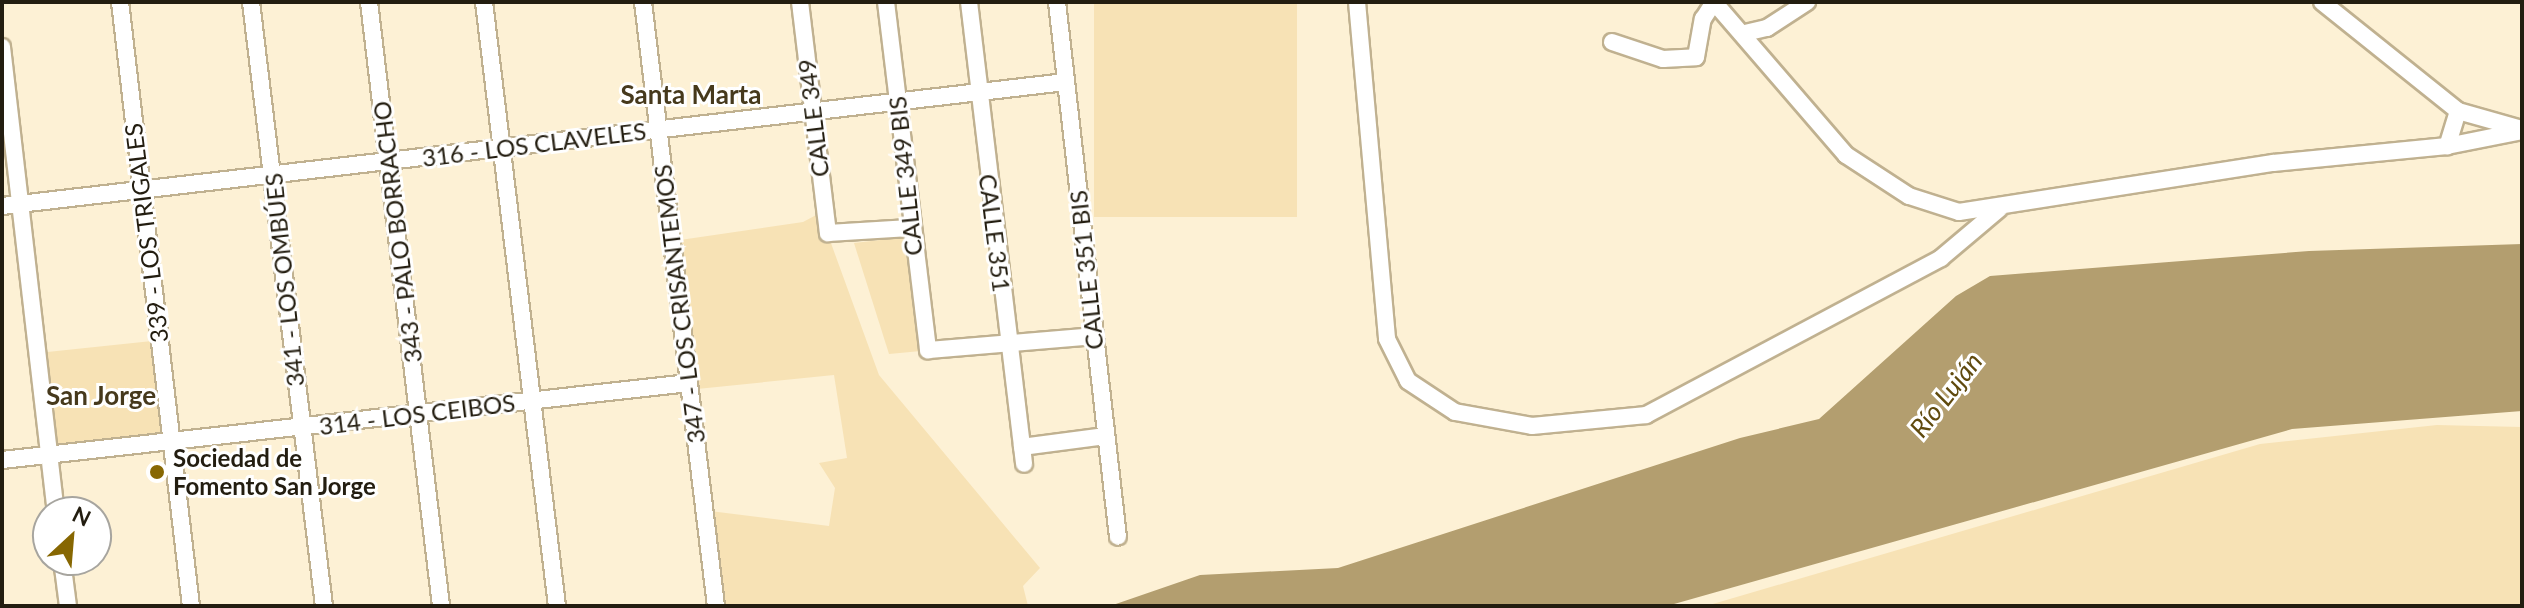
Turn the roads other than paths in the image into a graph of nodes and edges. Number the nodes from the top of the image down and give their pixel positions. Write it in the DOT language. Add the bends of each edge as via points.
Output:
graph roads {
  1 [pos="120,2"];
  2 [pos="251,2"];
  3 [pos="369,2"];
  4 [pos="484,2"];
  5 [pos="643,2"];
  6 [pos="800,2"];
  7 [pos="886,2"];
  8 [pos="969,2"];
  9 [pos="1057,2"];
  10 [pos="1357,2"];
  11 [pos="1714,2"];
  12 [pos="1807,2"];
  13 [pos="2322,2"];
  14 [pos="1745,33"];
  15 [pos="1612,42"];
  16 [pos="2,47"];
  17 [pos="1066,82"];
  18 [pos="978,92"];
  19 [pos="897,102"];
  20 [pos="812,111"];
  21 [pos="2458,111"];
  22 [pos="658,130"];
  23 [pos="2522,130"];
  24 [pos="2447,146"];
  25 [pos="501,148"];
  26 [pos="390,161"];
  27 [pos="272,175"];
  28 [pos="141,190"];
  29 [pos="20,204"];
  30 [pos="2,206"];
  31 [pos="1999,209"];
  32 [pos="910,228"];
  33 [pos="1093,336"];
  34 [pos="1009,344"];
  35 [pos="689,383"];
  36 [pos="531,400"];
  37 [pos="418,414"];
  38 [pos="300,427"];
  39 [pos="1105,436"];
  40 [pos="171,443"];
  41 [pos="49,455"];
  42 [pos="2,460"];
  43 [pos="54,496"];
  44 [pos="1118,537"];
  45 [pos="64,576"];
  46 [pos="68,606"];
  47 [pos="191,606"];
  48 [pos="324,606"];
  49 [pos="441,606"];
  50 [pos="557,606"];
  51 [pos="716,606"];
  1 -- 28 [label="street, 339 - LOS TRIGALES"];
  2 -- 27 [label="street, 341 - LOS OMBÚES"];
  3 -- 26 [label="street, 343 - PALO BORRACHO"];
  4 -- 25 [label="street"];
  5 -- 22 [label="street, 347 - LOS CRISANTEMOS"];
  6 -- 20 [label="street, CALLE 349"];
  7 -- 19 [label="street, CALLE 349 BIS"];
  8 -- 18 [label="street, CALLE 351"];
  9 -- 17 [label="street, CALLE 351 BIS"];
  10 -- 31 [label="street" via="1387,339 1394,362 1430,400 1481,420 1580,425 1646,415 1941,258"];
  11 -- 14 [label="street"];
  11 -- 15 [label="street" via="1700,27 1699,50 1687,60 1634,53"];
  12 -- 14 [label="street" via="1767,28"];
  13 -- 21 [label="street"];
  14 -- 31 [label="street" via="1829,137 1879,179 1959,212"];
  16 -- 29 [label="street"];
  17 -- 18 [label="street, 316 - LOS CLAVELES"];
  17 -- 33 [label="street, CALLE 351 BIS"];
  18 -- 19 [label="street, 316 - LOS CLAVELES"];
  18 -- 34 [label="street, CALLE 351"];
  19 -- 20 [label="street, 316 - LOS CLAVELES"];
  19 -- 32 [label="street, CALLE 349 BIS"];
  20 -- 22 [label="street, 316 - LOS CLAVELES"];
  20 -- 32 [label="street, CALLE 349" via="828,233"];
  21 -- 23 [label="street"];
  21 -- 24 [label="street"];
  22 -- 25 [label="street, 316 - LOS CLAVELES"];
  22 -- 35 [label="street, 347 - LOS CRISANTEMOS"];
  23 -- 24 [label="street"];
  24 -- 31 [label="street" via="2273,163"];
  25 -- 26 [label="street, 316 - LOS CLAVELES"];
  25 -- 36 [label="street"];
  26 -- 27 [label="street, 316 - LOS CLAVELES"];
  26 -- 37 [label="street, 343 - PALO BORRACHO"];
  27 -- 28 [label="street, 316 - LOS CLAVELES"];
  27 -- 38 [label="street, 341 - LOS OMBÚES"];
  28 -- 29 [label="street, 316 - LOS CLAVELES"];
  28 -- 40 [label="street, 339 - LOS TRIGALES"];
  29 -- 30 [label="street, 316 - LOS CLAVELES"];
  29 -- 41 [label="street"];
  32 -- 34 [label="street, CALLE 349 BIS" via="928,350"];
  33 -- 34 [label="street"];
  33 -- 39 [label="street, CALLE 351 BIS"];
  34 -- 39 [label="street, CALLE 351" via="1023,455"];
  35 -- 36 [label="street, 314 - LOS CEIBOS"];
  35 -- 51 [label="street, 347 - LOS CRISANTEMOS"];
  36 -- 37 [label="street, 314 - LOS CEIBOS"];
  36 -- 50 [label="street"];
  37 -- 38 [label="street, 314 - LOS CEIBOS"];
  37 -- 49 [label="street, 343 - PALO BORRACHO"];
  38 -- 40 [label="street, 314 - LOS CEIBOS"];
  38 -- 48 [label="street, 341 - LOS OMBÚES"];
  39 -- 44 [label="street, CALLE 351 BIS"];
  40 -- 41 [label="street, 314 - LOS CEIBOS"];
  40 -- 47 [label="street, 339 - LOS TRIGALES"];
  41 -- 42 [label="street, 314 - LOS CEIBOS"];
  41 -- 43 [label="street"];
  45 -- 46 [label="street"];
}
